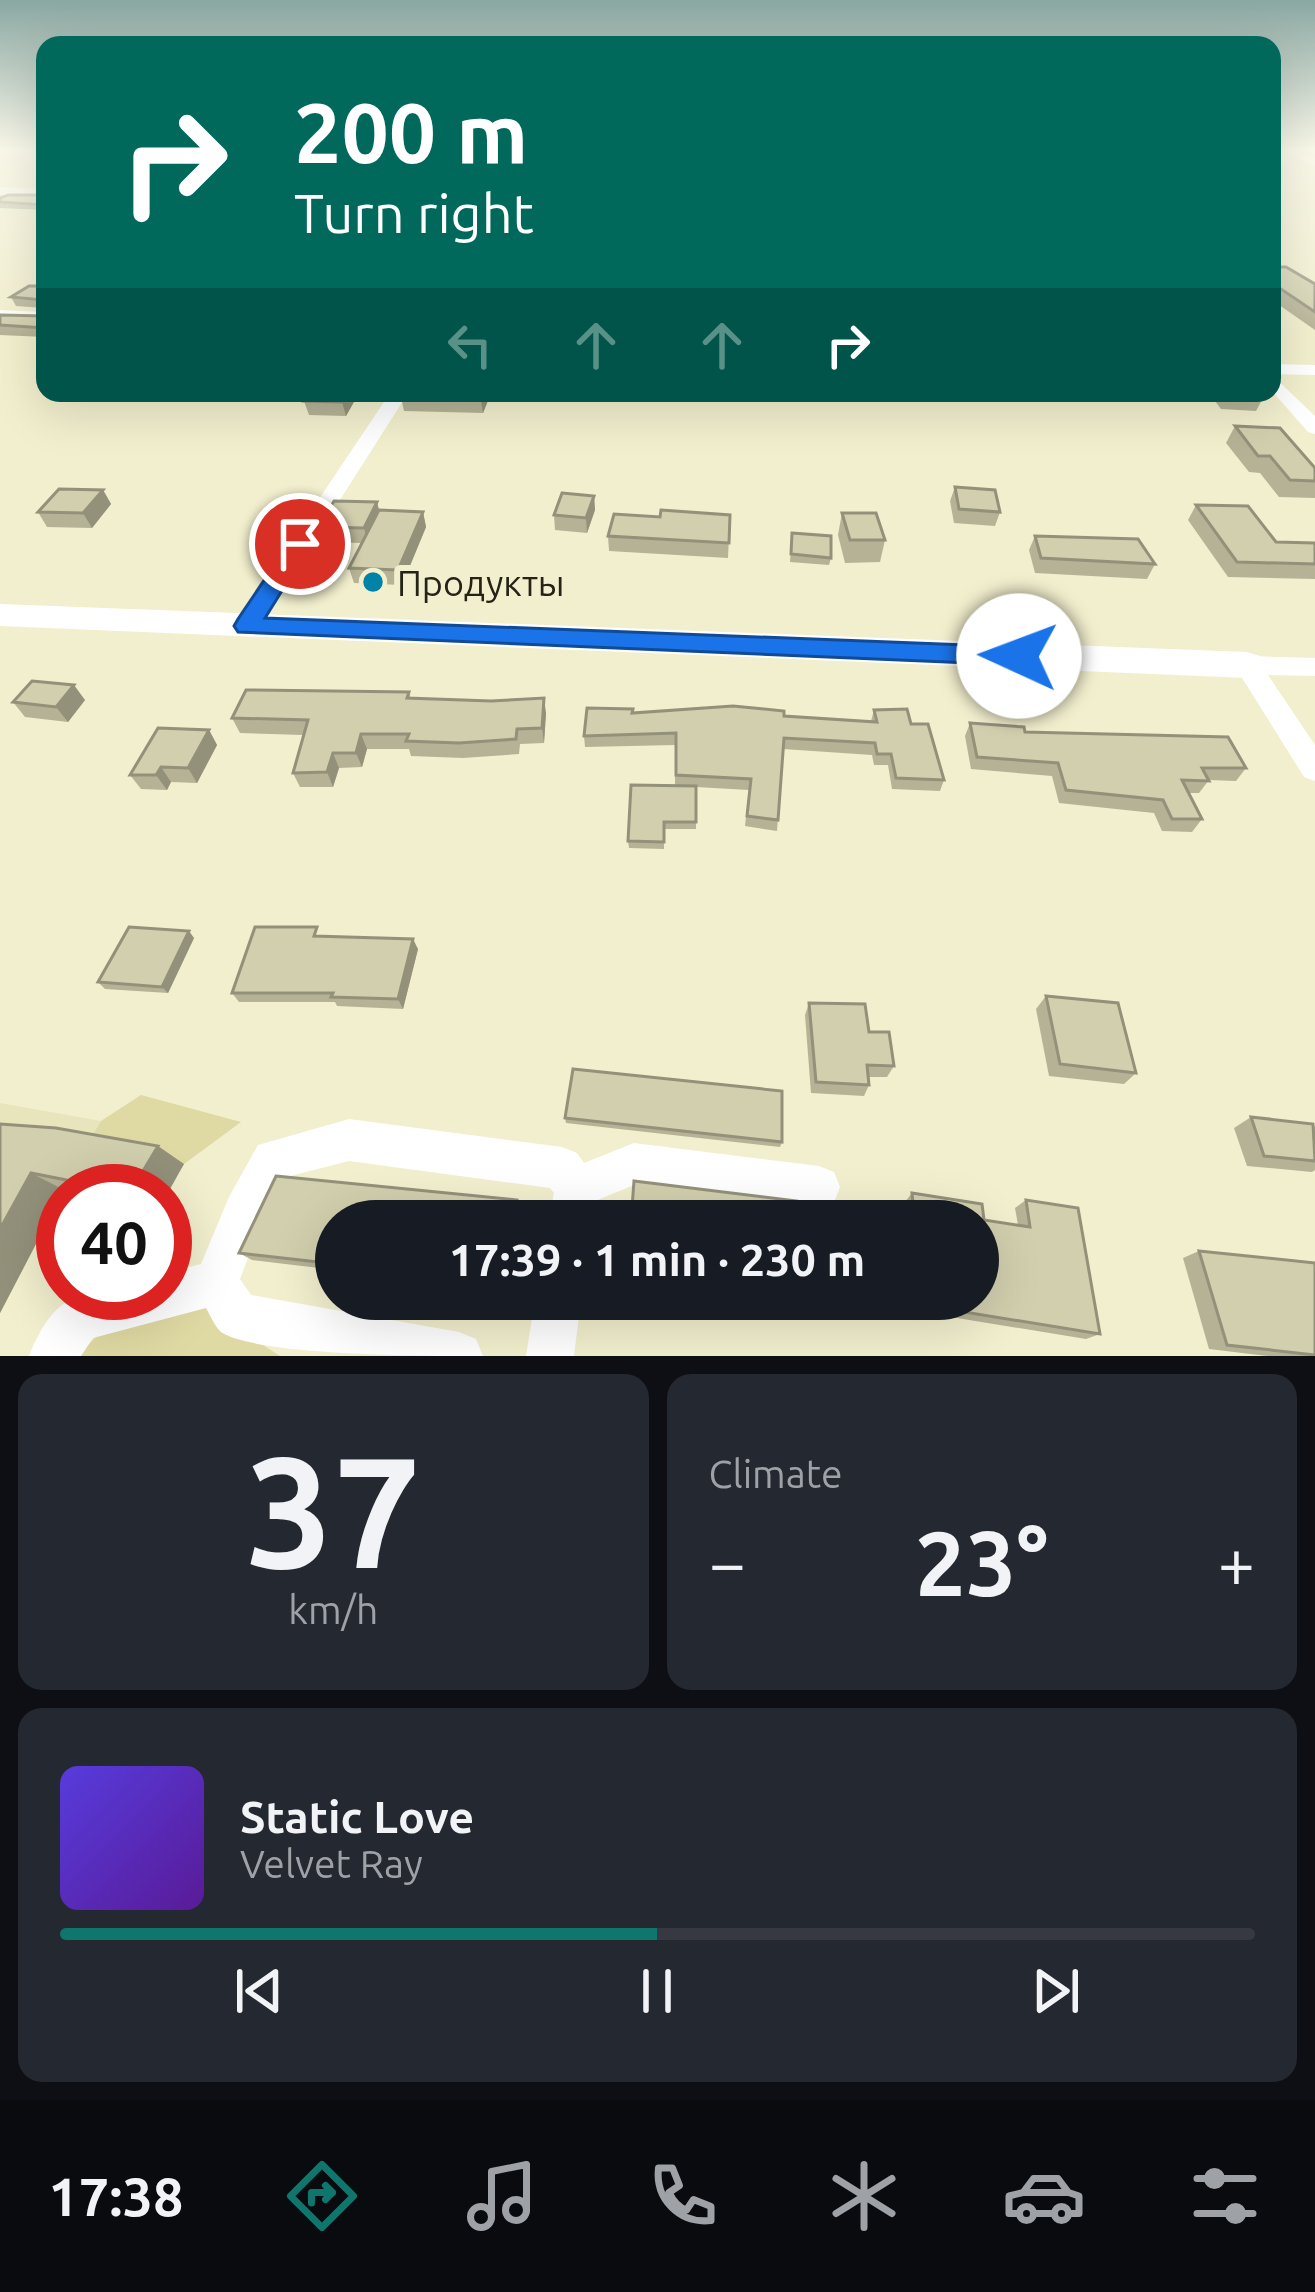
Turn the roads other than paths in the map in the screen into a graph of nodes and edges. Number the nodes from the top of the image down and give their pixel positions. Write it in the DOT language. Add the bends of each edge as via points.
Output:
graph roads {
  1 [pos="0,315"];
  2 [pos="36,317"];
  3 [pos="1281,369"];
  4 [pos="1315,370"];
  5 [pos="1281,390"];
  6 [pos="392,402"];
  7 [pos="1315,428"];
  8 [pos="0,616"];
  9 [pos="247,626"];
  10 [pos="1247,665"];
  11 [pos="1315,667"];
  12 [pos="1315,769"];
  13 [pos="819,1186"];
  14 [pos="572,1200"];
  15 [pos="579,1200"];
  16 [pos="227,1299"];
  17 [pos="555,1320"];
  18 [pos="53,1356"];
  19 [pos="459,1356"];
  20 [pos="550,1356"];
  1 -- 2 [label="street"];
  3 -- 4 [label="street"];
  5 -- 7 [label="street"];
  6 -- 9 [label="street"];
  8 -- 9 [label="street"];
  9 -- 10 [label="street"];
  10 -- 11 [label="street"];
  10 -- 12 [label="street"];
  13 -- 15 [label="street" via="634,1164"];
  14 -- 16 [label="street" via="562,1168 350,1140 273,1160 244,1212"];
  16 -- 18 [label="street" via="78,1318"];
  16 -- 19 [label="street"];
  17 -- 20 [label="street"];
}
